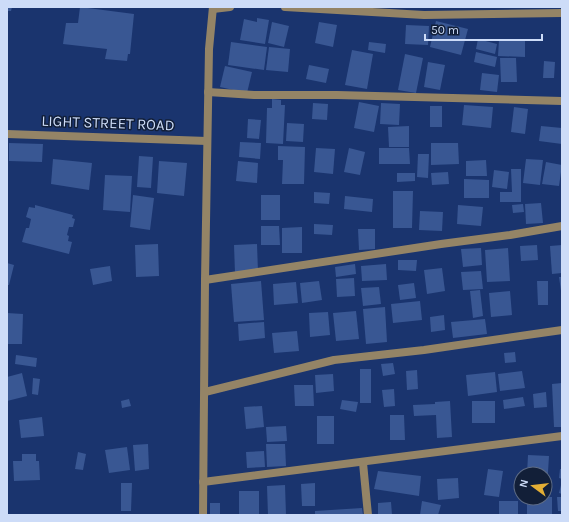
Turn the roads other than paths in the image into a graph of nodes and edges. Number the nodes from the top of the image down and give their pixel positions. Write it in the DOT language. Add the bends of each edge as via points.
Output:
graph roads {
  1 [pos="230,7"];
  2 [pos="285,7"];
  3 [pos="213,8"];
  4 [pos="542,10"];
  5 [pos="562,13"];
  6 [pos="208,92"];
  7 [pos="562,101"];
  8 [pos="7,134"];
  9 [pos="207,142"];
  10 [pos="562,226"];
  11 [pos="205,280"];
  12 [pos="562,330"];
  13 [pos="205,392"];
  14 [pos="562,436"];
  15 [pos="363,463"];
  16 [pos="203,482"];
  17 [pos="203,515"];
  18 [pos="368,515"];
  1 -- 3 [label="street"];
  2 -- 4 [label="street" via="424,15"];
  3 -- 6 [label="street"];
  4 -- 5 [label="street"];
  6 -- 7 [label="street"];
  6 -- 9 [label="street"];
  8 -- 9 [label="street, LIGHT STREET ROAD"];
  9 -- 11 [label="street"];
  10 -- 11 [label="street"];
  11 -- 13 [label="street"];
  12 -- 13 [label="street" via="334,360"];
  13 -- 16 [label="street"];
  14 -- 15 [label="street"];
  15 -- 16 [label="street"];
  15 -- 18 [label="street"];
  16 -- 17 [label="street"];
}
